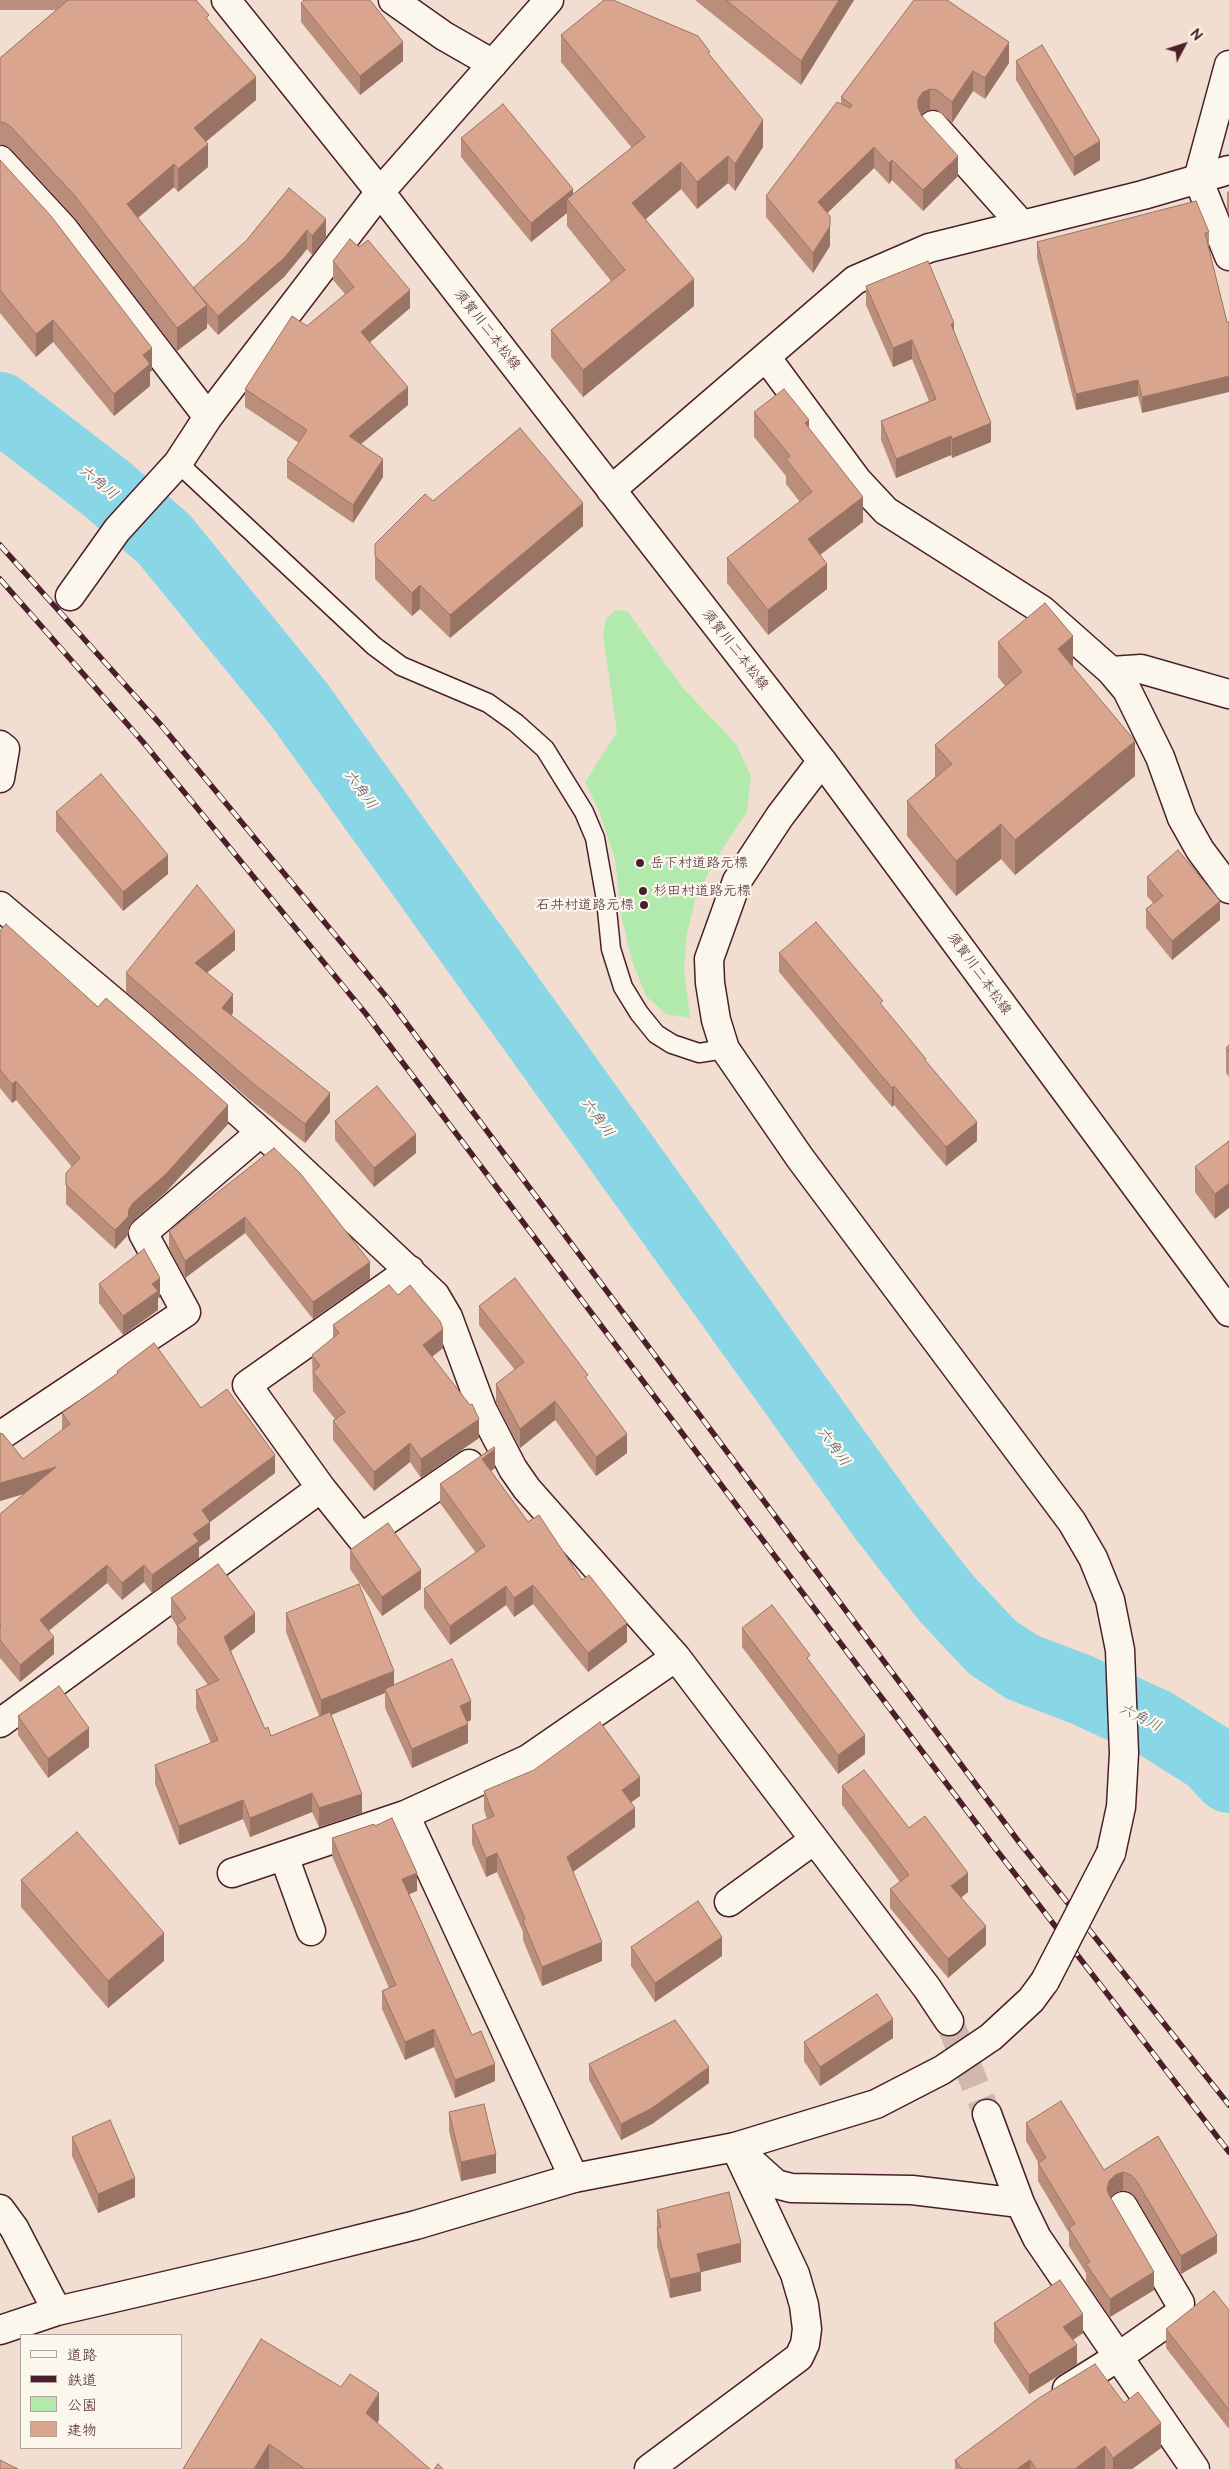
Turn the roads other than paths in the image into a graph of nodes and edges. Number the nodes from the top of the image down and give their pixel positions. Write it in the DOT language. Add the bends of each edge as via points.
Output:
graph roads {
  1 [pos="226,0"];
  2 [pos="394,0"];
  3 [pos="549,0"];
  4 [pos="493,64"];
  5 [pos="1229,65"];
  6 [pos="933,125"];
  7 [pos="0,160"];
  8 [pos="1229,170"];
  9 [pos="1198,179"];
  10 [pos="380,192"];
  11 [pos="1022,225"];
  12 [pos="1229,256"];
  13 [pos="766,357"];
  14 [pos="208,417"];
  15 [pos="172,469"];
  16 [pos="611,490"];
  17 [pos="70,596"];
  18 [pos="1111,670"];
  19 [pos="1229,694"];
  20 [pos="0,745"];
  21 [pos="822,761"];
  22 [pos="0,778"];
  23 [pos="1229,889"];
  24 [pos="0,906"];
  25 [pos="725,1049"];
  26 [pos="261,1132"];
  27 [pos="410,1270"];
  28 [pos="1229,1312"];
  29 [pos="0,1436"];
  30 [pos="499,1443"];
  31 [pos="321,1488"];
  32 [pos="676,1657"];
  33 [pos="0,1723"];
  34 [pos="405,1815"];
  35 [pos="814,1840"];
  36 [pos="284,1856"];
  37 [pos="232,1873"];
  38 [pos="730,1902"];
  39 [pos="311,1931"];
  40 [pos="949,2021"];
  41 [pos="987,2114"];
  42 [pos="736,2147"];
  43 [pos="574,2178"];
  44 [pos="1020,2203"];
  45 [pos="1123,2206"];
  46 [pos="0,2209"];
  47 [pos="57,2311"];
  48 [pos="0,2330"];
  49 [pos="1118,2357"];
  50 [pos="1042,2404"];
  51 [pos="649,2469"];
  52 [pos="1195,2469"];
  1 -- 10 [label="street, 須賀川二本松線"];
  2 -- 4 [label="street" via="444,36"];
  3 -- 4 [label="street"];
  4 -- 10 [label="street"];
  5 -- 9 [label="street"];
  6 -- 11 [label="street"];
  7 -- 14 [label="street" via="63,228"];
  8 -- 9 [label="street"];
  9 -- 11 [label="street"];
  9 -- 12 [label="street"];
  10 -- 14 [label="street"];
  10 -- 16 [label="street, 須賀川二本松線"];
  11 -- 13 [label="street" via="929,248 855,280"];
  13 -- 16 [label="street"];
  13 -- 18 [label="street" via="857,480 886,511 1042,610"];
  14 -- 15 [label="street"];
  15 -- 17 [label="street" via="116,530"];
  15 -- 25 [label="lane" via="374,646 401,666 488,703 545,749 580,805 594,838 611,949 623,987 656,1034 672,1044 699,1053"];
  16 -- 21 [label="street, 須賀川二本松線"];
  18 -- 19 [label="street" via="1141,669"];
  18 -- 23 [label="street" via="1127,690 1160,758 1182,818 1200,850"];
  20 -- 22 [label="street" via="5,749"];
  21 -- 25 [label="street" via="737,880 717,933 709,959 710,983"];
  21 -- 28 [label="street, 須賀川二本松線"];
  24 -- 26 [label="street"];
  25 -- 42 [label="street, bridge" via="800,1158 1072,1522 1093,1558 1110,1600 1120,1650 1124,1753 1121,1808 1111,1853 1031,2000 991,2037 908,2089 876,2104"];
  26 -- 27 [label="street"];
  26 -- 29 [label="street" via="143,1233 186,1312"];
  27 -- 30 [label="street" via="435,1295 448,1317 482,1409"];
  27 -- 31 [label="street" via="247,1385"];
  30 -- 31 [label="street" via="361,1538"];
  30 -- 32 [label="street" via="527,1489"];
  31 -- 33 [label="street"];
  32 -- 34 [label="street" via="528,1759"];
  32 -- 35 [label="street"];
  34 -- 36 [label="street"];
  34 -- 43 [label="street"];
  35 -- 38 [label="street"];
  35 -- 40 [label="street"];
  36 -- 37 [label="street"];
  36 -- 39 [label="street"];
  41 -- 44 [label="street"];
  42 -- 43 [label="street"];
  42 -- 44 [label="street" via="776,2184 791,2188 912,2190"];
  42 -- 51 [label="street" via="796,2274 804,2305 806,2344 799,2357"];
  43 -- 47 [label="street" via="416,2225"];
  44 -- 49 [label="street" via="1037,2238"];
  45 -- 49 [label="street" via="1180,2303 1179,2314"];
  46 -- 47 [label="street" via="14,2228"];
  47 -- 48 [label="street"];
  49 -- 50 [label="street"];
  49 -- 52 [label="street"];
}
